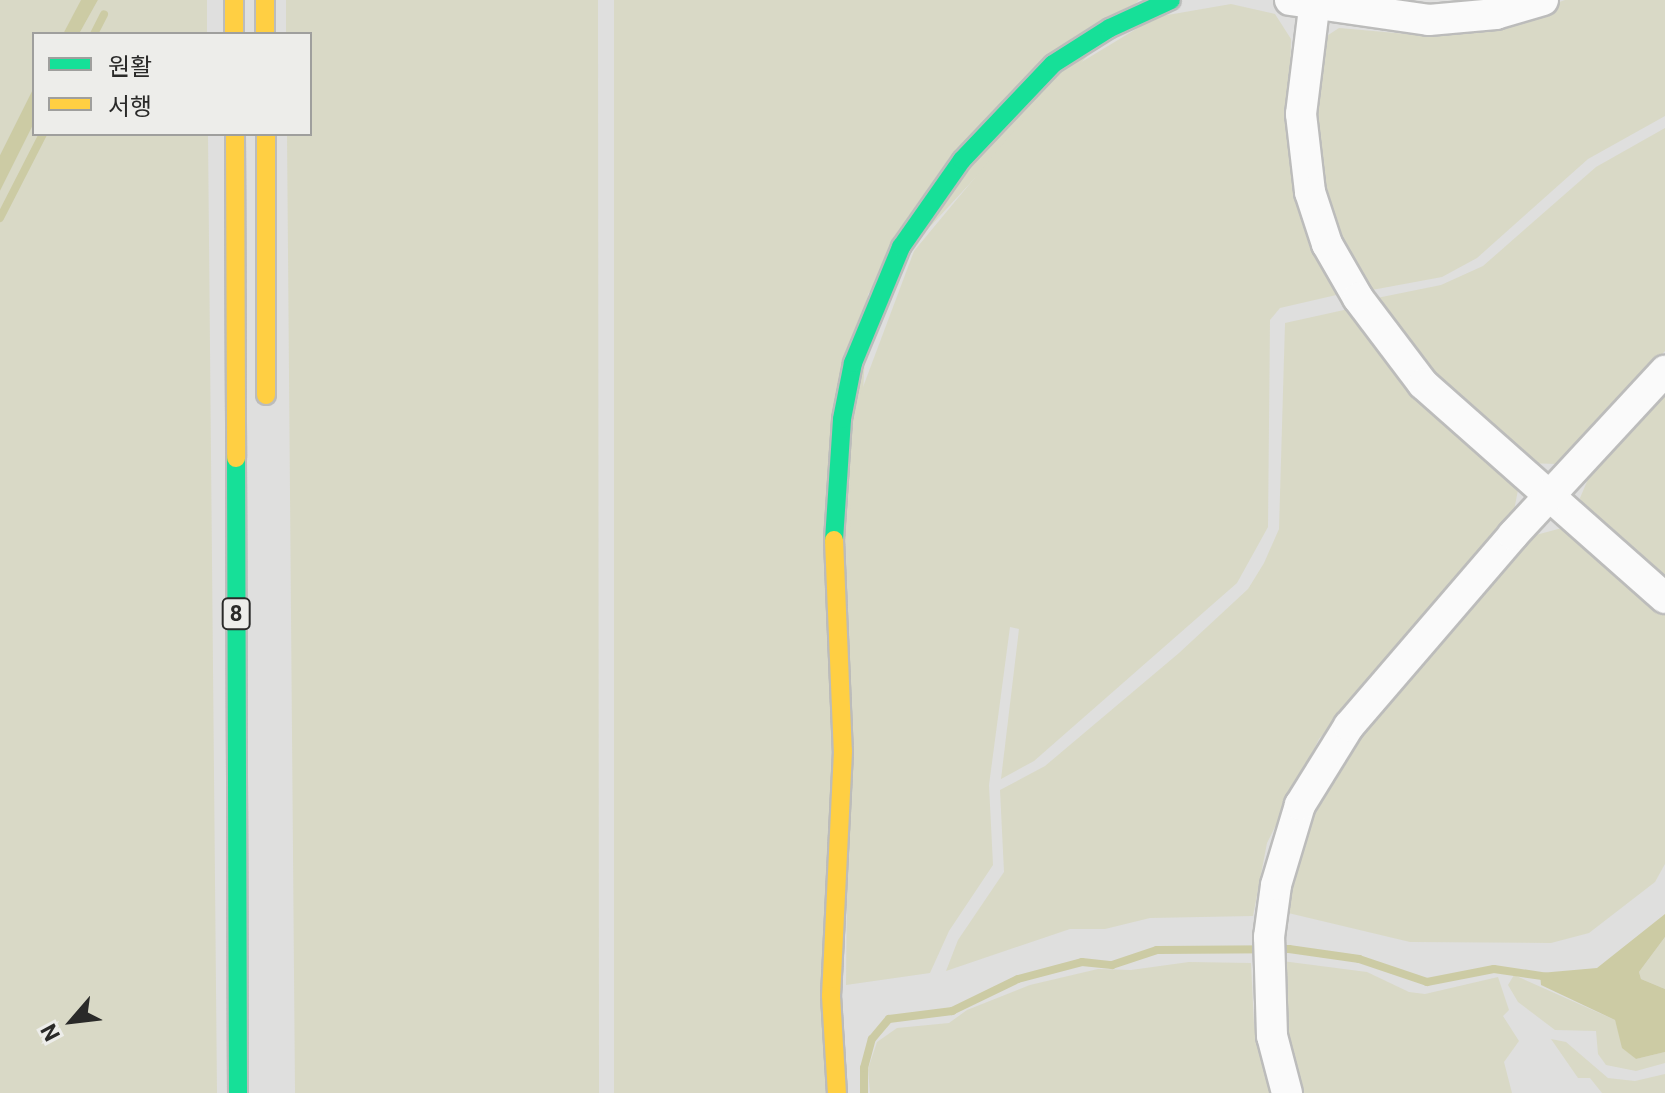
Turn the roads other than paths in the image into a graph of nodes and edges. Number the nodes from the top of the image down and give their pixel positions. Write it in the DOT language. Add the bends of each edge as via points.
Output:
graph roads {
  1 [pos="234,0"];
  2 [pos="265,0"];
  3 [pos="1171,0"];
  4 [pos="1543,0"];
  5 [pos="1306,2"];
  6 [pos="234,32"];
  7 [pos="265,32"];
  8 [pos="235,136"];
  9 [pos="266,136"];
  10 [pos="1665,371"];
  11 [pos="266,422"];
  12 [pos="1550,494"];
  13 [pos="1665,598"];
  14 [pos="238,1093"];
  15 [pos="837,1093"];
  16 [pos="1287,1093"];
  1 -- 6 [label="main road"];
  2 -- 7 [label="main road"];
  3 -- 15 [label="main road" via="1110,28 1053,64 982,137 901,247 853,363 842,419 834,529 843,751 831,996"];
  4 -- 5 [label="street" via="1496,14 1440,20"];
  5 -- 12 [label="street" via="1301,114 1310,192 1327,244 1366,311 1423,384"];
  8 -- 14 [label="main road, 8"];
  9 -- 11 [label="main road"];
  10 -- 12 [label="street"];
  12 -- 13 [label="street"];
  12 -- 16 [label="street" via="1329,752 1300,805 1285,849 1269,951 1272,1036"];
}
